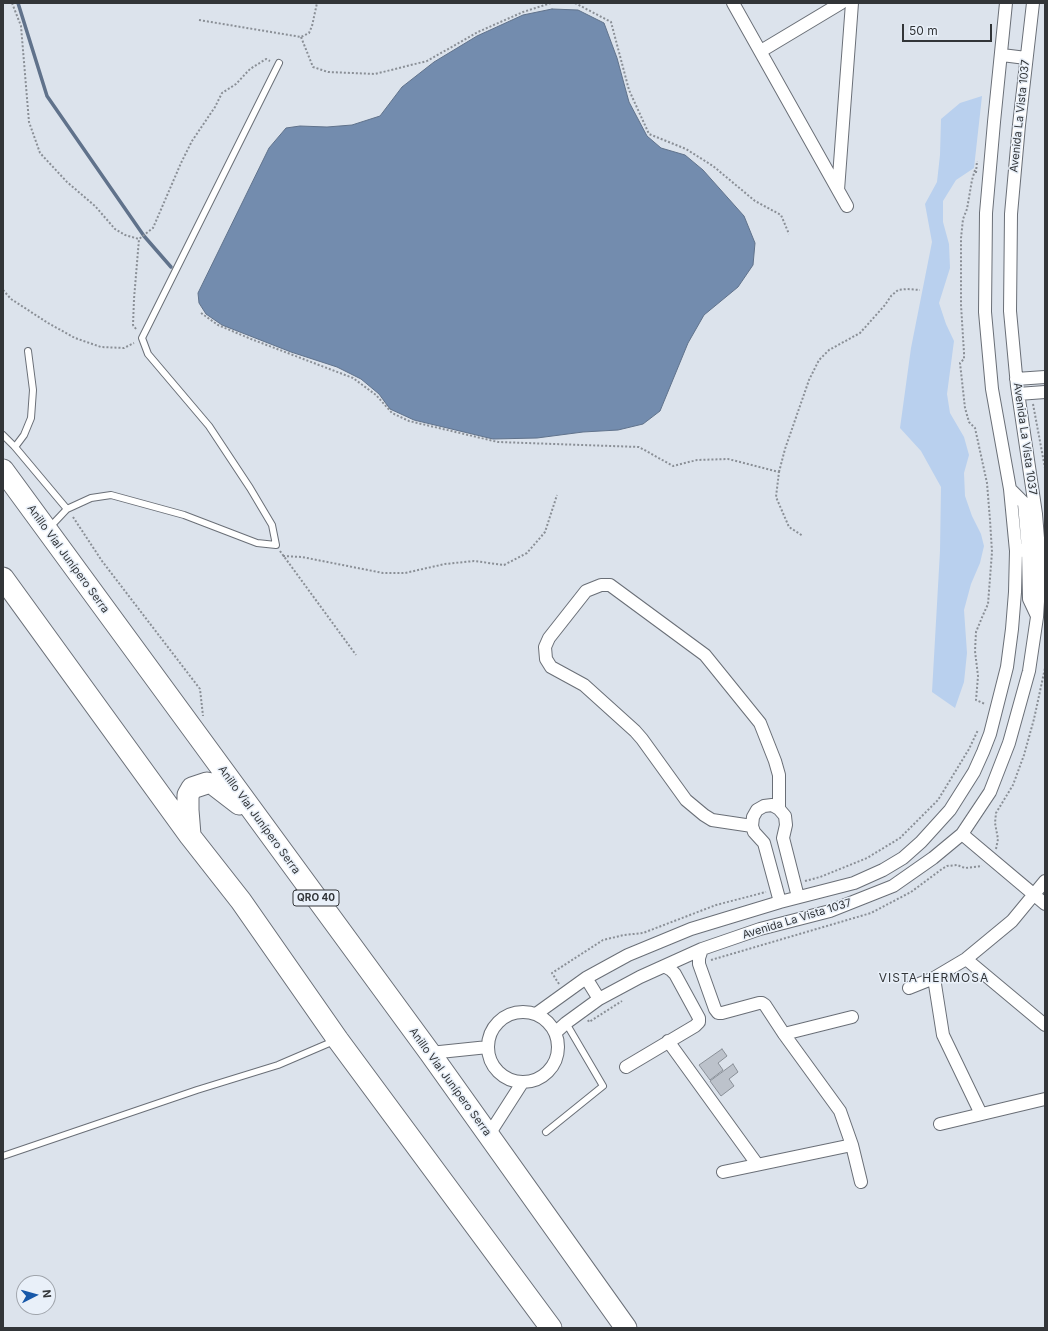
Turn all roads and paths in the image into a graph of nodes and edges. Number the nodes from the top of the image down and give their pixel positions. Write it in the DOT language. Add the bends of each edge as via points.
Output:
graph roads {
  1 [pos="12,3"];
  2 [pos="317,3"];
  3 [pos="551,3"];
  4 [pos="575,3"];
  5 [pos="733,3"];
  6 [pos="841,3"];
  7 [pos="852,3"];
  8 [pos="1006,3"];
  9 [pos="1033,3"];
  10 [pos="199,20"];
  11 [pos="301,37"];
  12 [pos="761,51"];
  13 [pos="1002,55"];
  14 [pos="1026,58"];
  15 [pos="278,65"];
  16 [pos="978,159"];
  17 [pos="977,167"];
  18 [pos="976,175"];
  19 [pos="838,190"];
  20 [pos="848,206"];
  21 [pos="789,234"];
  22 [pos="139,239"];
  23 [pos="3,290"];
  24 [pos="920,290"];
  25 [pos="201,313"];
  26 [pos="142,338"];
  27 [pos="28,352"];
  28 [pos="1045,377"];
  29 [pos="1016,379"];
  30 [pos="1045,392"];
  31 [pos="1024,393"];
  32 [pos="3,435"];
  33 [pos="15,447"];
  34 [pos="1045,468"];
  35 [pos="3,470"];
  36 [pos="779,472"];
  37 [pos="1010,488"];
  38 [pos="557,495"];
  39 [pos="67,509"];
  40 [pos="47,530"];
  41 [pos="803,536"];
  42 [pos="276,545"];
  43 [pos="1034,550"];
  44 [pos="1016,551"];
  45 [pos="283,556"];
  46 [pos="3,578"];
  47 [pos="356,655"];
  48 [pos="1045,668"];
  49 [pos="987,704"];
  50 [pos="980,724"];
  51 [pos="197,735"];
  52 [pos="779,809"];
  53 [pos="996,813"];
  54 [pos="257,817"];
  55 [pos="752,826"];
  56 [pos="962,834"];
  57 [pos="190,836"];
  58 [pos="942,869"];
  59 [pos="1045,881"];
  60 [pos="795,884"];
  61 [pos="777,889"];
  62 [pos="1034,895"];
  63 [pos="798,897"];
  64 [pos="780,902"];
  65 [pos="1045,904"];
  66 [pos="702,949"];
  67 [pos="966,959"];
  68 [pos="699,964"];
  69 [pos="664,966"];
  70 [pos="586,978"];
  71 [pos="934,978"];
  72 [pos="909,988"];
  73 [pos="564,993"];
  74 [pos="599,999"];
  75 [pos="623,1001"];
  76 [pos="582,1011"];
  77 [pos="536,1014"];
  78 [pos="852,1017"];
  79 [pos="566,1023"];
  80 [pos="1045,1025"];
  81 [pos="555,1033"];
  82 [pos="784,1034"];
  83 [pos="338,1040"];
  84 [pos="668,1041"];
  85 [pos="488,1047"];
  86 [pos="430,1053"];
  87 [pos="626,1067"];
  88 [pos="522,1083"];
  89 [pos="1045,1099"];
  90 [pos="981,1114"];
  91 [pos="940,1124"];
  92 [pos="546,1132"];
  93 [pos="488,1136"];
  94 [pos="852,1145"];
  95 [pos="3,1156"];
  96 [pos="757,1164"];
  97 [pos="723,1172"];
  98 [pos="861,1182"];
  99 [pos="551,1328"];
  100 [pos="626,1328"];
  1 -- 22 [label="path" via="21,26 28,122 40,153 115,229 124,235"];
  2 -- 11 [label="path" via="309,33"];
  3 -- 11 [label="path" via="478,32 427,61 375,74 328,72 313,67"];
  4 -- 21 [label="path" via="611,22 629,90 649,134 686,149 713,166 755,201 781,215"];
  5 -- 12 [label="street"];
  6 -- 12 [label="street"];
  7 -- 19 [label="street"];
  8 -- 13 [label="street, Avenida La Vista 1037"];
  9 -- 14 [label="street, Avenida La Vista 1037"];
  10 -- 11 [label="path"];
  12 -- 19 [label="street"];
  13 -- 14 [label="street"];
  13 -- 37 [label="street, Avenida La Vista 1037" via="986,213 985,312 992,388"];
  14 -- 29 [label="street, Avenida La Vista 1037" via="1011,214 1010,311"];
  15 -- 22 [label="path" via="266,59 222,93 192,142 153,228"];
  15 -- 26 [label="lane"];
  16 -- 17 [label="path"];
  17 -- 18 [label="path"];
  17 -- 49 [label="path" via="972,180 961,238 964,359 960,363 965,408 969,422 975,428 989,512 992,552 988,604 976,632 975,652 978,676 976,700"];
  19 -- 20 [label="street"];
  22 -- 26 [label="path" via="134,326"];
  23 -- 26 [label="path" via="11,300 74,338 101,347 124,348"];
  24 -- 36 [label="path" via="898,290 860,334 829,350 819,360 785,449"];
  25 -- 36 [label="path" via="218,325 251,340 353,378 376,395 392,413 409,421 498,442 639,447 674,466 697,460 728,459"];
  26 -- 42 [label="lane" via="148,354 210,426 272,525"];
  27 -- 33 [label="lane" via="33,390 31,418 24,435"];
  28 -- 29 [label="street"];
  29 -- 31 [label="street, Avenida La Vista 1037"];
  30 -- 31 [label="street"];
  31 -- 34 [label="path" via="1034,409"];
  31 -- 43 [label="street, Avenida La Vista 1037" via="1036,514"];
  32 -- 33 [label="lane"];
  33 -- 39 [label="lane"];
  35 -- 40 [label="highway, Anillo Vial Junípero Serra / QRO 40"];
  36 -- 41 [label="path" via="776,497 789,527"];
  37 -- 43 [label="street" via="1024,503"];
  37 -- 44 [label="street, Avenida La Vista 1037"];
  38 -- 45 [label="path" via="545,532 527,553 504,565 474,561 445,564 405,573 383,573 302,557"];
  39 -- 40 [label="lane"];
  39 -- 42 [label="lane" via="91,498 111,495 184,515 257,543"];
  39 -- 51 [label="path" via="102,560 200,689 204,714"];
  40 -- 51 [label="highway, Anillo Vial Junípero Serra / QRO 40"];
  42 -- 45 [label="path"];
  43 -- 44 [label="street"];
  43 -- 56 [label="street, Avenida La Vista 1037" via="1039,586 1029,671 1009,743 990,792"];
  44 -- 63 [label="street, Avenida La Vista 1037" via="1015,592 1007,667 990,734 974,772 950,810 903,858 854,883"];
  45 -- 47 [label="path"];
  46 -- 57 [label="highway"];
  48 -- 53 [label="path" via="1024,755 1013,785"];
  50 -- 60 [label="path" via="969,749 938,800 900,838 867,858"];
  51 -- 54 [label="highway, Anillo Vial Junípero Serra / QRO 40"];
  52 -- 55 [label="street" via="772,805 757,810"];
  52 -- 55 [label="street" via="779,775 776,760 760,724 705,655 610,585 601,585 586,591 548,638 545,648 546,659 551,667 584,685 635,731 686,800 712,820"];
  52 -- 60 [label="street" via="785,816 783,838"];
  54 -- 57 [label="highway" via="213,784 207,783 192,788 188,795"];
  54 -- 86 [label="highway, Anillo Vial Junípero Serra / QRO 40"];
  55 -- 61 [label="street" via="764,843"];
  56 -- 62 [label="street"];
  56 -- 66 [label="street, Avenida La Vista 1037" via="893,886 830,911 760,929"];
  57 -- 83 [label="highway" via="241,901"];
  58 -- 68 [label="path" via="911,892 871,913"];
  59 -- 62 [label="street"];
  60 -- 63 [label="street"];
  61 -- 64 [label="street"];
  61 -- 73 [label="path" via="716,905 643,933 604,940 552,974"];
  62 -- 65 [label="street"];
  62 -- 67 [label="street" via="1012,921"];
  63 -- 64 [label="street, Avenida La Vista 1037"];
  64 -- 70 [label="street, Avenida La Vista 1037" via="691,929 628,955"];
  66 -- 68 [label="street"];
  66 -- 69 [label="street, Avenida La Vista 1037"];
  67 -- 71 [label="street"];
  67 -- 80 [label="street"];
  68 -- 82 [label="street" via="718,1013 762,1003"];
  69 -- 74 [label="street, Avenida La Vista 1037"];
  69 -- 84 [label="street" via="675,974 699,1018 695,1026"];
  70 -- 73 [label="street, Avenida La Vista 1037"];
  70 -- 74 [label="street"];
  71 -- 72 [label="street"];
  71 -- 90 [label="street" via="943,1035"];
  73 -- 77 [label="street, Avenida La Vista 1037"];
  74 -- 76 [label="street, Avenida La Vista 1037"];
  75 -- 76 [label="path" via="589,1022"];
  76 -- 79 [label="street, Avenida La Vista 1037"];
  77 -- 81 [label="street" via="548,1022"];
  77 -- 85 [label="street" via="516,1013 498,1022 491,1034"];
  78 -- 82 [label="street"];
  79 -- 81 [label="street, Avenida La Vista 1037"];
  79 -- 92 [label="lane" via="603,1086"];
  81 -- 88 [label="street" via="558,1047 556,1061 548,1073 536,1080"];
  82 -- 94 [label="street" via="840,1111"];
  83 -- 95 [label="lane" via="278,1065"];
  83 -- 99 [label="highway"];
  84 -- 87 [label="street"];
  84 -- 96 [label="street"];
  85 -- 86 [label="street"];
  85 -- 88 [label="street" via="490,1061 498,1072 509,1080"];
  86 -- 93 [label="highway, Anillo Vial Junípero Serra / QRO 40"];
  88 -- 93 [label="street"];
  89 -- 90 [label="street"];
  90 -- 91 [label="street"];
  93 -- 100 [label="highway, Anillo Vial Junípero Serra / QRO 40"];
  94 -- 96 [label="street"];
  94 -- 98 [label="street"];
  96 -- 97 [label="street"];
}
